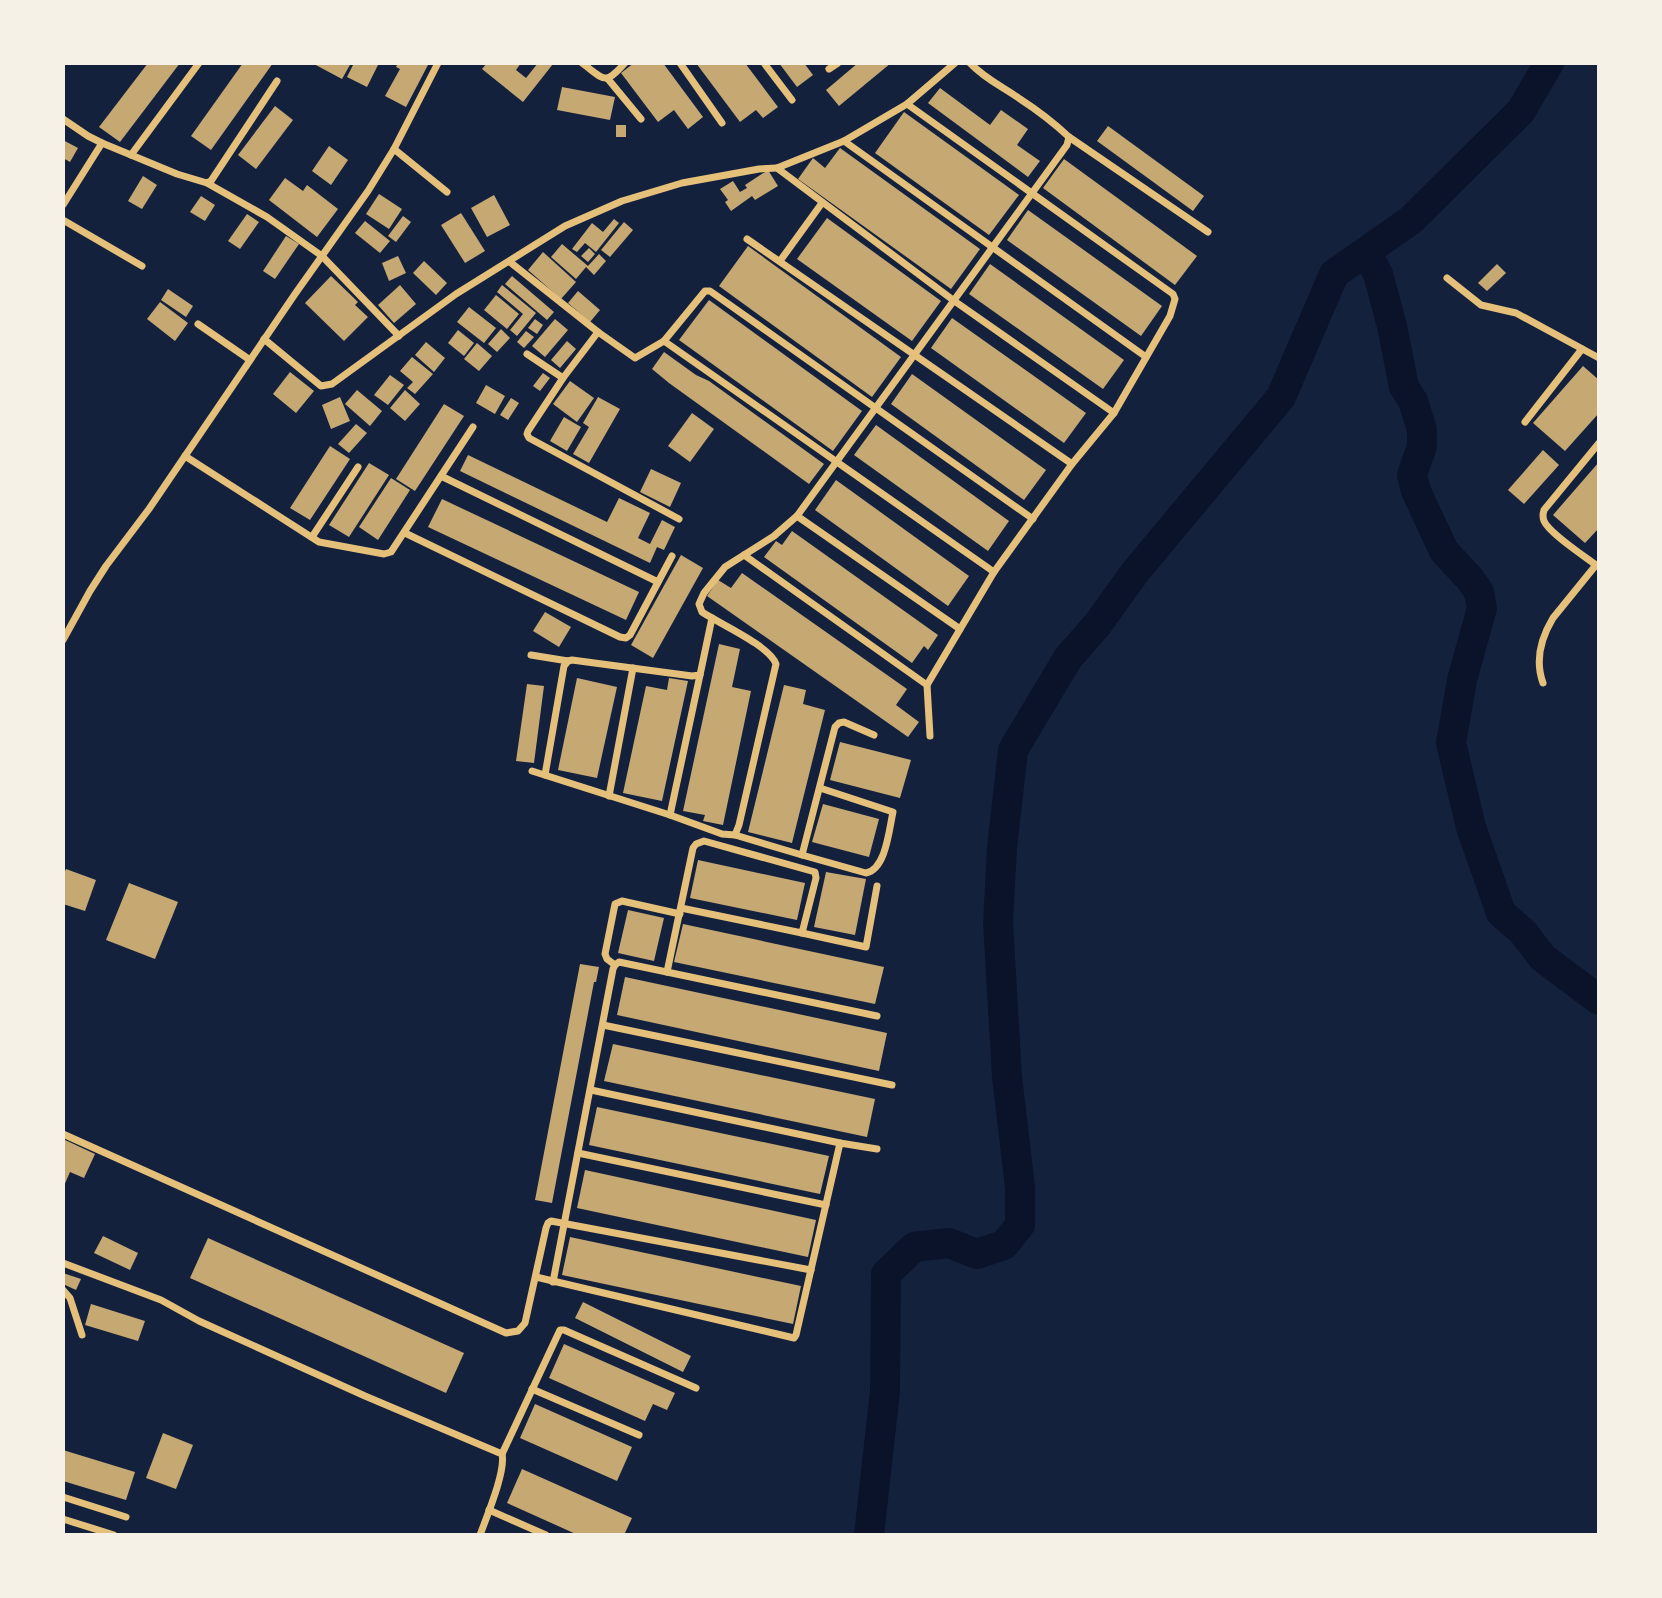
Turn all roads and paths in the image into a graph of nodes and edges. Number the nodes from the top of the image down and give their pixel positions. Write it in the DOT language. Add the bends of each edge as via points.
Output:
graph roads {
  1 [pos="199,63"];
  2 [pos="438,63"];
  3 [pos="582,63"];
  4 [pos="625,63"];
  5 [pos="680,63"];
  6 [pos="764,63"];
  7 [pos="838,63"];
  8 [pos="955,63"];
  9 [pos="970,63"];
  10 [pos="829,69"];
  11 [pos="608,79"];
  12 [pos="277,81"];
  13 [pos="792,100"];
  14 [pos="907,104"];
  15 [pos="63,119"];
  16 [pos="641,119"];
  17 [pos="723,123"];
  18 [pos="1069,137"];
  19 [pos="844,141"];
  20 [pos="102,143"];
  21 [pos="394,149"];
  22 [pos="131,155"];
  23 [pos="777,168"];
  24 [pos="207,183"];
  25 [pos="447,192"];
  26 [pos="1031,194"];
  27 [pos="822,203"];
  28 [pos="63,205"];
  29 [pos="63,220"];
  30 [pos="1208,232"];
  31 [pos="747,239"];
  32 [pos="993,246"];
  33 [pos="321,256"];
  34 [pos="780,261"];
  35 [pos="510,262"];
  36 [pos="142,266"];
  37 [pos="1447,278"];
  38 [pos="954,300"];
  39 [pos="198,324"];
  40 [pos="598,332"];
  41 [pos="399,336"];
  42 [pos="264,340"];
  43 [pos="664,341"];
  44 [pos="1582,349"];
  45 [pos="527,354"];
  46 [pos="914,354"];
  47 [pos="1146,357"];
  48 [pos="1599,358"];
  49 [pos="250,360"];
  50 [pos="563,378"];
  51 [pos="876,408"];
  52 [pos="1114,412"];
  53 [pos="1525,422"];
  54 [pos="473,427"];
  55 [pos="1599,443"];
  56 [pos="185,456"];
  57 [pos="836,462"];
  58 [pos="1072,464"];
  59 [pos="358,467"];
  60 [pos="441,476"];
  61 [pos="797,516"];
  62 [pos="679,519"];
  63 [pos="1033,519"];
  64 [pos="405,533"];
  65 [pos="312,537"];
  66 [pos="744,555"];
  67 [pos="672,556"];
  68 [pos="1597,564"];
  69 [pos="994,572"];
  70 [pos="658,582"];
  71 [pos="712,618"];
  72 [pos="960,629"];
  73 [pos="63,640"];
  74 [pos="531,655"];
  75 [pos="568,661"];
  76 [pos="633,668"];
  77 [pos="699,675"];
  78 [pos="1544,683"];
  79 [pos="927,685"];
  80 [pos="874,735"];
  81 [pos="930,736"];
  82 [pos="532,771"];
  83 [pos="545,775"];
  84 [pos="820,788"];
  85 [pos="609,796"];
  86 [pos="670,815"];
  87 [pos="734,835"];
  88 [pos="802,855"];
  89 [pos="877,886"];
  90 [pos="680,911"];
  91 [pos="802,933"];
  92 [pos="615,965"];
  93 [pos="667,972"];
  94 [pos="877,1016"];
  95 [pos="603,1025"];
  96 [pos="892,1085"];
  97 [pos="591,1090"];
  98 [pos="63,1134"];
  99 [pos="841,1143"];
  100 [pos="877,1149"];
  101 [pos="578,1153"];
  102 [pos="826,1205"];
  103 [pos="563,1223"];
  104 [pos="63,1264"];
  105 [pos="811,1270"];
  106 [pos="536,1277"];
  107 [pos="553,1282"];
  108 [pos="63,1290"];
  109 [pos="82,1335"];
  110 [pos="696,1388"];
  111 [pos="532,1389"];
  112 [pos="639,1435"];
  113 [pos="502,1454"];
  114 [pos="63,1497"];
  115 [pos="489,1510"];
  116 [pos="126,1517"];
  117 [pos="63,1519"];
  118 [pos="114,1535"];
  119 [pos="480,1535"];
  120 [pos="546,1535"];
  1 -- 22 [label="street"];
  2 -- 21 [label="street"];
  3 -- 11 [label="street"];
  4 -- 11 [label="street"];
  5 -- 17 [label="street"];
  6 -- 13 [label="street"];
  7 -- 10 [label="street"];
  8 -- 14 [label="street"];
  9 -- 18 [label="street"];
  11 -- 16 [label="street"];
  12 -- 24 [label="street"];
  14 -- 19 [label="street"];
  14 -- 26 [label="street"];
  15 -- 20 [label="street"];
  18 -- 26 [label="street"];
  18 -- 30 [label="street"];
  19 -- 23 [label="street"];
  19 -- 32 [label="street"];
  20 -- 22 [label="street"];
  20 -- 28 [label="street"];
  21 -- 25 [label="street"];
  21 -- 33 [label="street"];
  22 -- 24 [label="street"];
  23 -- 27 [label="street"];
  23 -- 35 [label="street" via="682,183 622,201 565,226"];
  24 -- 33 [label="street" via="267,217"];
  26 -- 32 [label="street"];
  26 -- 47 [label="street" via="1173,294 1170,316"];
  27 -- 34 [label="street"];
  27 -- 38 [label="street"];
  29 -- 36 [label="street"];
  31 -- 34 [label="street"];
  32 -- 38 [label="street"];
  32 -- 47 [label="street"];
  33 -- 41 [label="street"];
  33 -- 42 [label="street"];
  34 -- 46 [label="street"];
  35 -- 40 [label="street"];
  35 -- 41 [label="street"];
  37 -- 44 [label="street" via="1481,304 1517,313"];
  38 -- 46 [label="street"];
  38 -- 52 [label="street"];
  39 -- 49 [label="street"];
  40 -- 43 [label="street" via="634,358"];
  40 -- 50 [label="street"];
  41 -- 42 [label="street" via="332,384 321,386"];
  42 -- 49 [label="street"];
  43 -- 51 [label="street" via="705,291 710,291"];
  43 -- 57 [label="street"];
  44 -- 48 [label="street"];
  44 -- 53 [label="street"];
  45 -- 50 [label="street"];
  46 -- 51 [label="street"];
  46 -- 58 [label="street"];
  47 -- 52 [label="street"];
  49 -- 56 [label="street"];
  50 -- 62 [label="street" via="528,431 529,438"];
  51 -- 57 [label="street"];
  51 -- 63 [label="street"];
  52 -- 58 [label="street"];
  54 -- 60 [label="street"];
  55 -- 68 [label="street" via="1543,516 1551,530"];
  56 -- 65 [label="street"];
  56 -- 73 [label="street" via="106,566"];
  57 -- 61 [label="street"];
  57 -- 69 [label="street"];
  58 -- 63 [label="street"];
  59 -- 65 [label="street"];
  60 -- 64 [label="street"];
  60 -- 70 [label="street"];
  61 -- 66 [label="street"];
  61 -- 72 [label="street"];
  63 -- 69 [label="street"];
  64 -- 65 [label="street" via="391,552 384,554"];
  64 -- 70 [label="street" via="620,637 631,635"];
  66 -- 71 [label="street" via="725,567 704,593 699,604"];
  66 -- 79 [label="street"];
  67 -- 70 [label="street"];
  68 -- 78 [label="street" via="1547,628 1541,650"];
  69 -- 72 [label="street"];
  71 -- 77 [label="street"];
  71 -- 87 [label="street" via="756,644 774,657 776,664"];
  72 -- 79 [label="street"];
  74 -- 75 [label="street"];
  75 -- 76 [label="street"];
  75 -- 83 [label="street"];
  76 -- 77 [label="street"];
  76 -- 85 [label="street"];
  77 -- 86 [label="street"];
  79 -- 81 [label="street"];
  80 -- 84 [label="street" via="839,723"];
  82 -- 83 [label="street"];
  83 -- 85 [label="street"];
  84 -- 88 [label="street"];
  84 -- 88 [label="street" via="894,811 881,862 866,873"];
  85 -- 86 [label="street"];
  86 -- 87 [label="street"];
  87 -- 88 [label="street"];
  89 -- 91 [label="street" via="866,947"];
  90 -- 91 [label="street"];
  90 -- 91 [label="street" via="693,848 705,841 815,872"];
  90 -- 92 [label="street" via="617,902 605,954"];
  90 -- 93 [label="street"];
  92 -- 93 [label="street" via="619,962"];
  92 -- 95 [label="street"];
  93 -- 94 [label="street"];
  95 -- 96 [label="street"];
  95 -- 97 [label="street"];
  97 -- 99 [label="street"];
  97 -- 101 [label="street"];
  98 -- 106 [label="street" via="506,1333 518,1331 526,1323"];
  99 -- 100 [label="street"];
  99 -- 102 [label="street"];
  101 -- 102 [label="street"];
  101 -- 103 [label="street"];
  102 -- 105 [label="street"];
  103 -- 105 [label="street"];
  103 -- 106 [label="street" via="548,1223"];
  103 -- 107 [label="street"];
  104 -- 113 [label="street" via="161,1300 355,1392"];
  105 -- 107 [label="street" via="792,1338"];
  106 -- 107 [label="street"];
  108 -- 109 [label="street"];
  110 -- 111 [label="street" via="560,1330"];
  111 -- 112 [label="street"];
  111 -- 113 [label="street"];
  113 -- 115 [label="street"];
  114 -- 116 [label="street"];
  115 -- 119 [label="street"];
  115 -- 120 [label="street"];
  117 -- 118 [label="street"];
}
